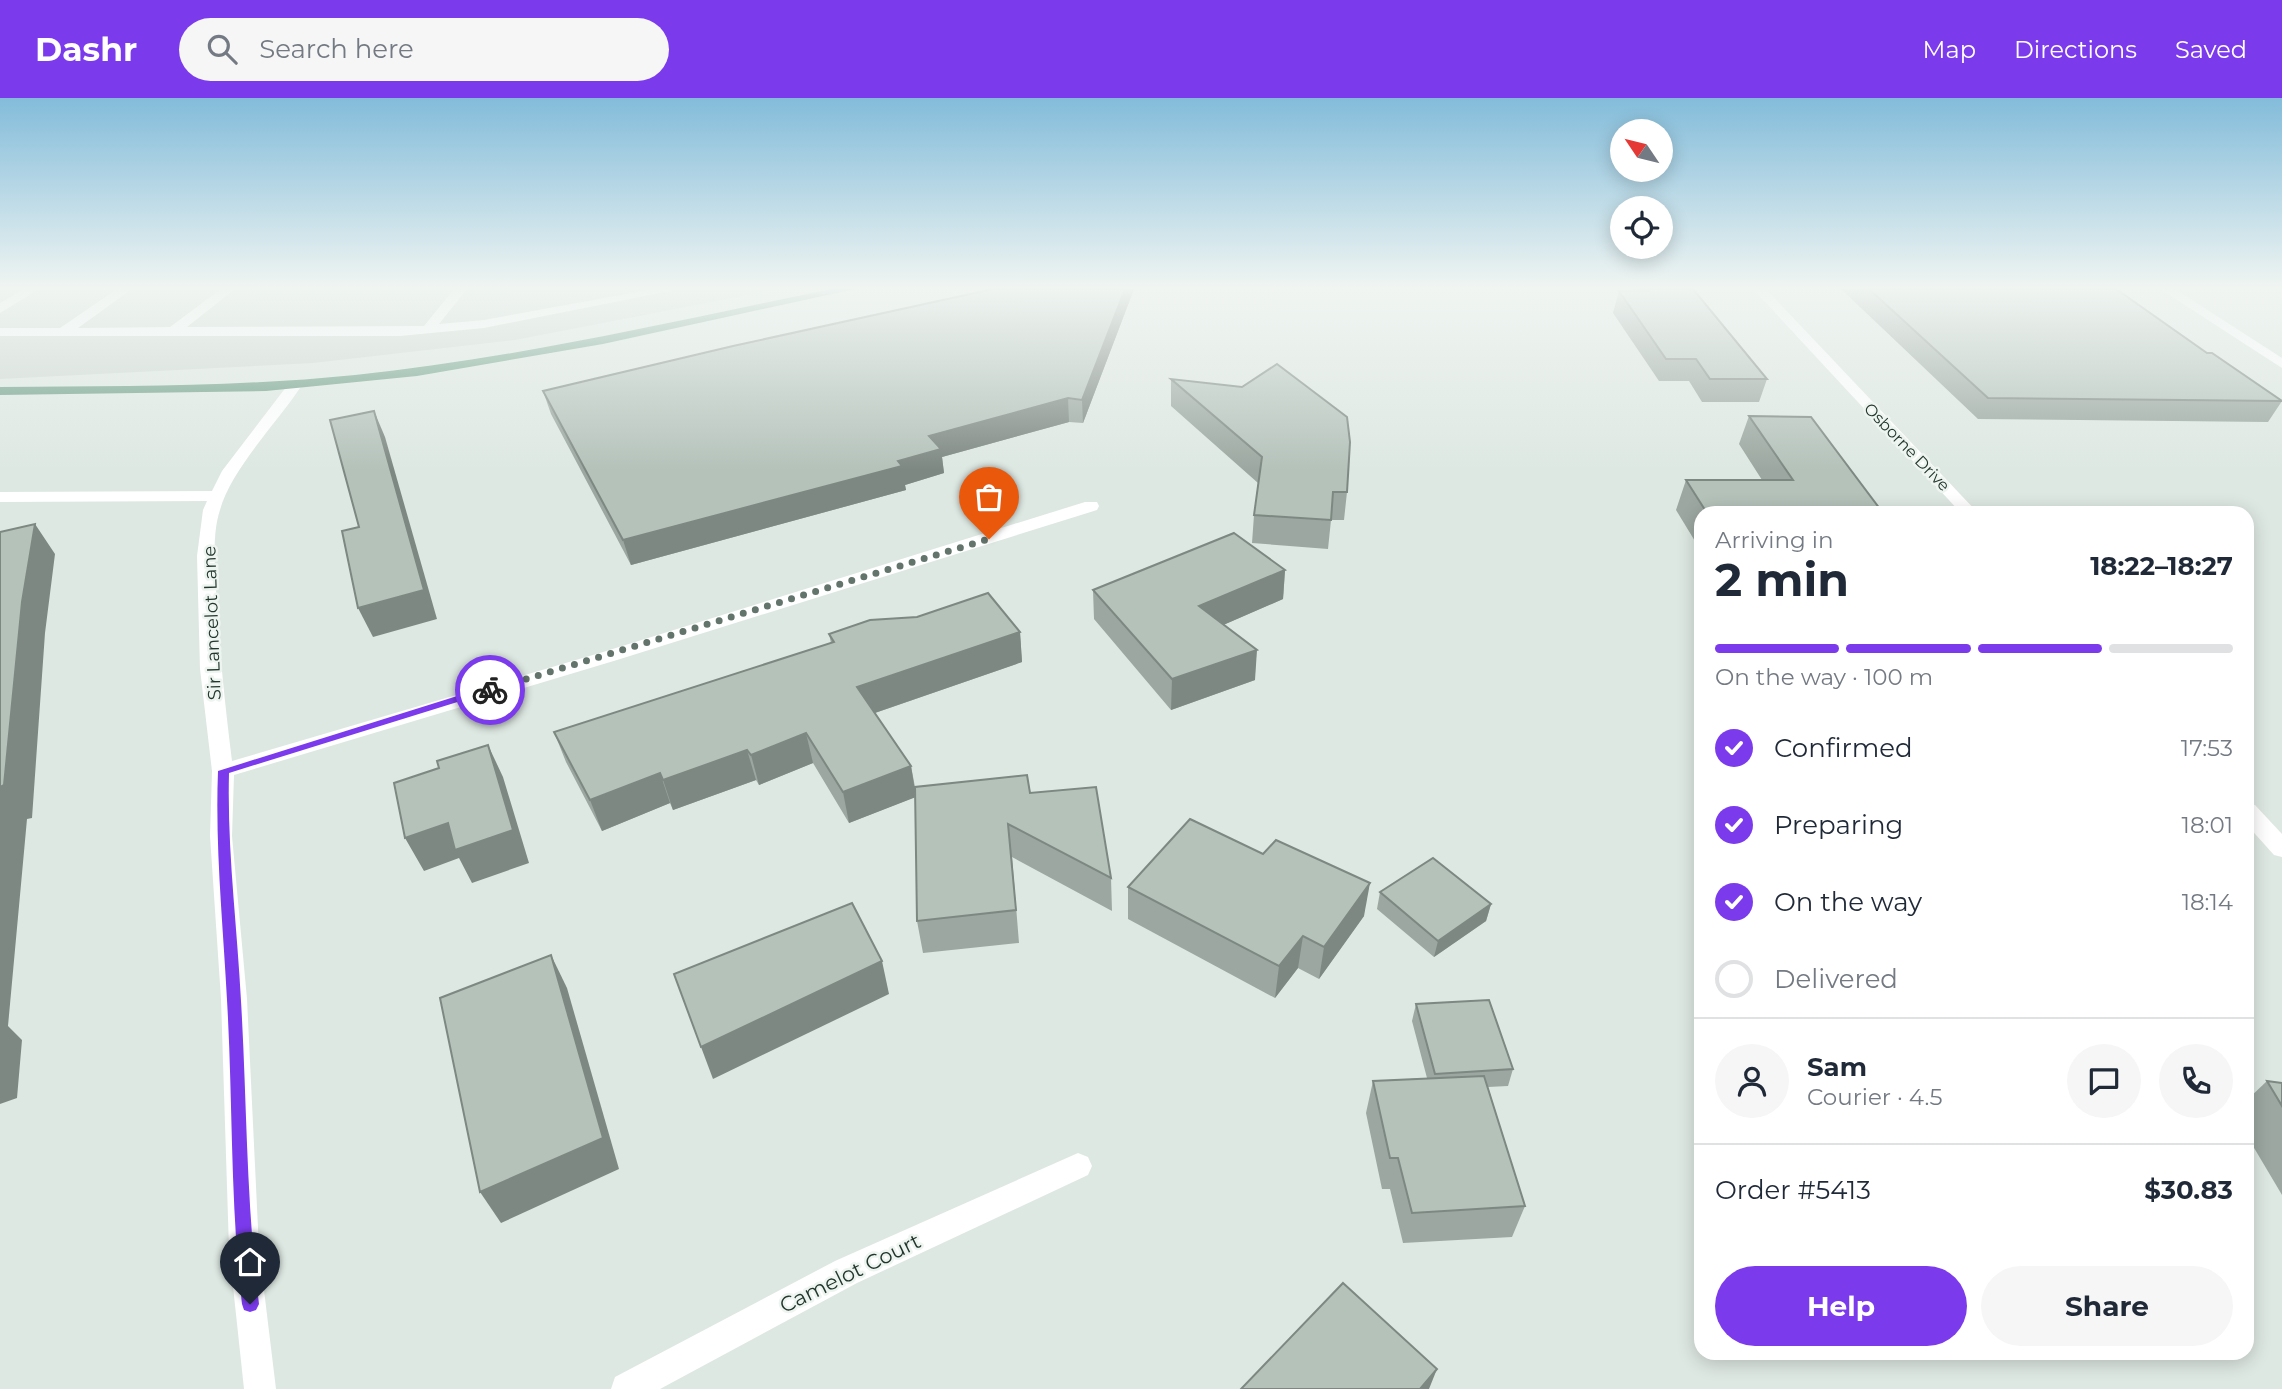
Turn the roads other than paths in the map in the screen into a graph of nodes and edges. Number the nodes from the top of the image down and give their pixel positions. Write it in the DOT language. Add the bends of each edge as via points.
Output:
graph roads {
  1 [pos="555,349"];
  2 [pos="1816,349"];
  3 [pos="2259,349"];
  4 [pos="2282,364"];
  5 [pos="295,385"];
  6 [pos="0,391"];
  7 [pos="218,496"];
  8 [pos="0,497"];
  9 [pos="1091,506"];
  10 [pos="1963,506"];
  11 [pos="223,771"];
  12 [pos="2254,819"];
  13 [pos="2282,849"];
  14 [pos="1078,1166"];
  15 [pos="260,1389"];
  16 [pos="627,1389"];
  1 -- 5 [label="main road"];
  2 -- 10 [label="street, Osborne Drive"];
  3 -- 4 [label="street"];
  5 -- 6 [label="main road"];
  5 -- 7 [label="street, Sir Lancelot Lane" via="228,474"];
  7 -- 8 [label="street"];
  7 -- 11 [label="street, Sir Lancelot Lane" via="211,510 206,556 210,669"];
  9 -- 11 [label="street"];
  11 -- 15 [label="street, Sir Lancelot Lane" via="221,836 234,999 244,1249"];
  12 -- 13 [label="street"];
  14 -- 16 [label="street, Camelot Court" via="846,1272"];
}
